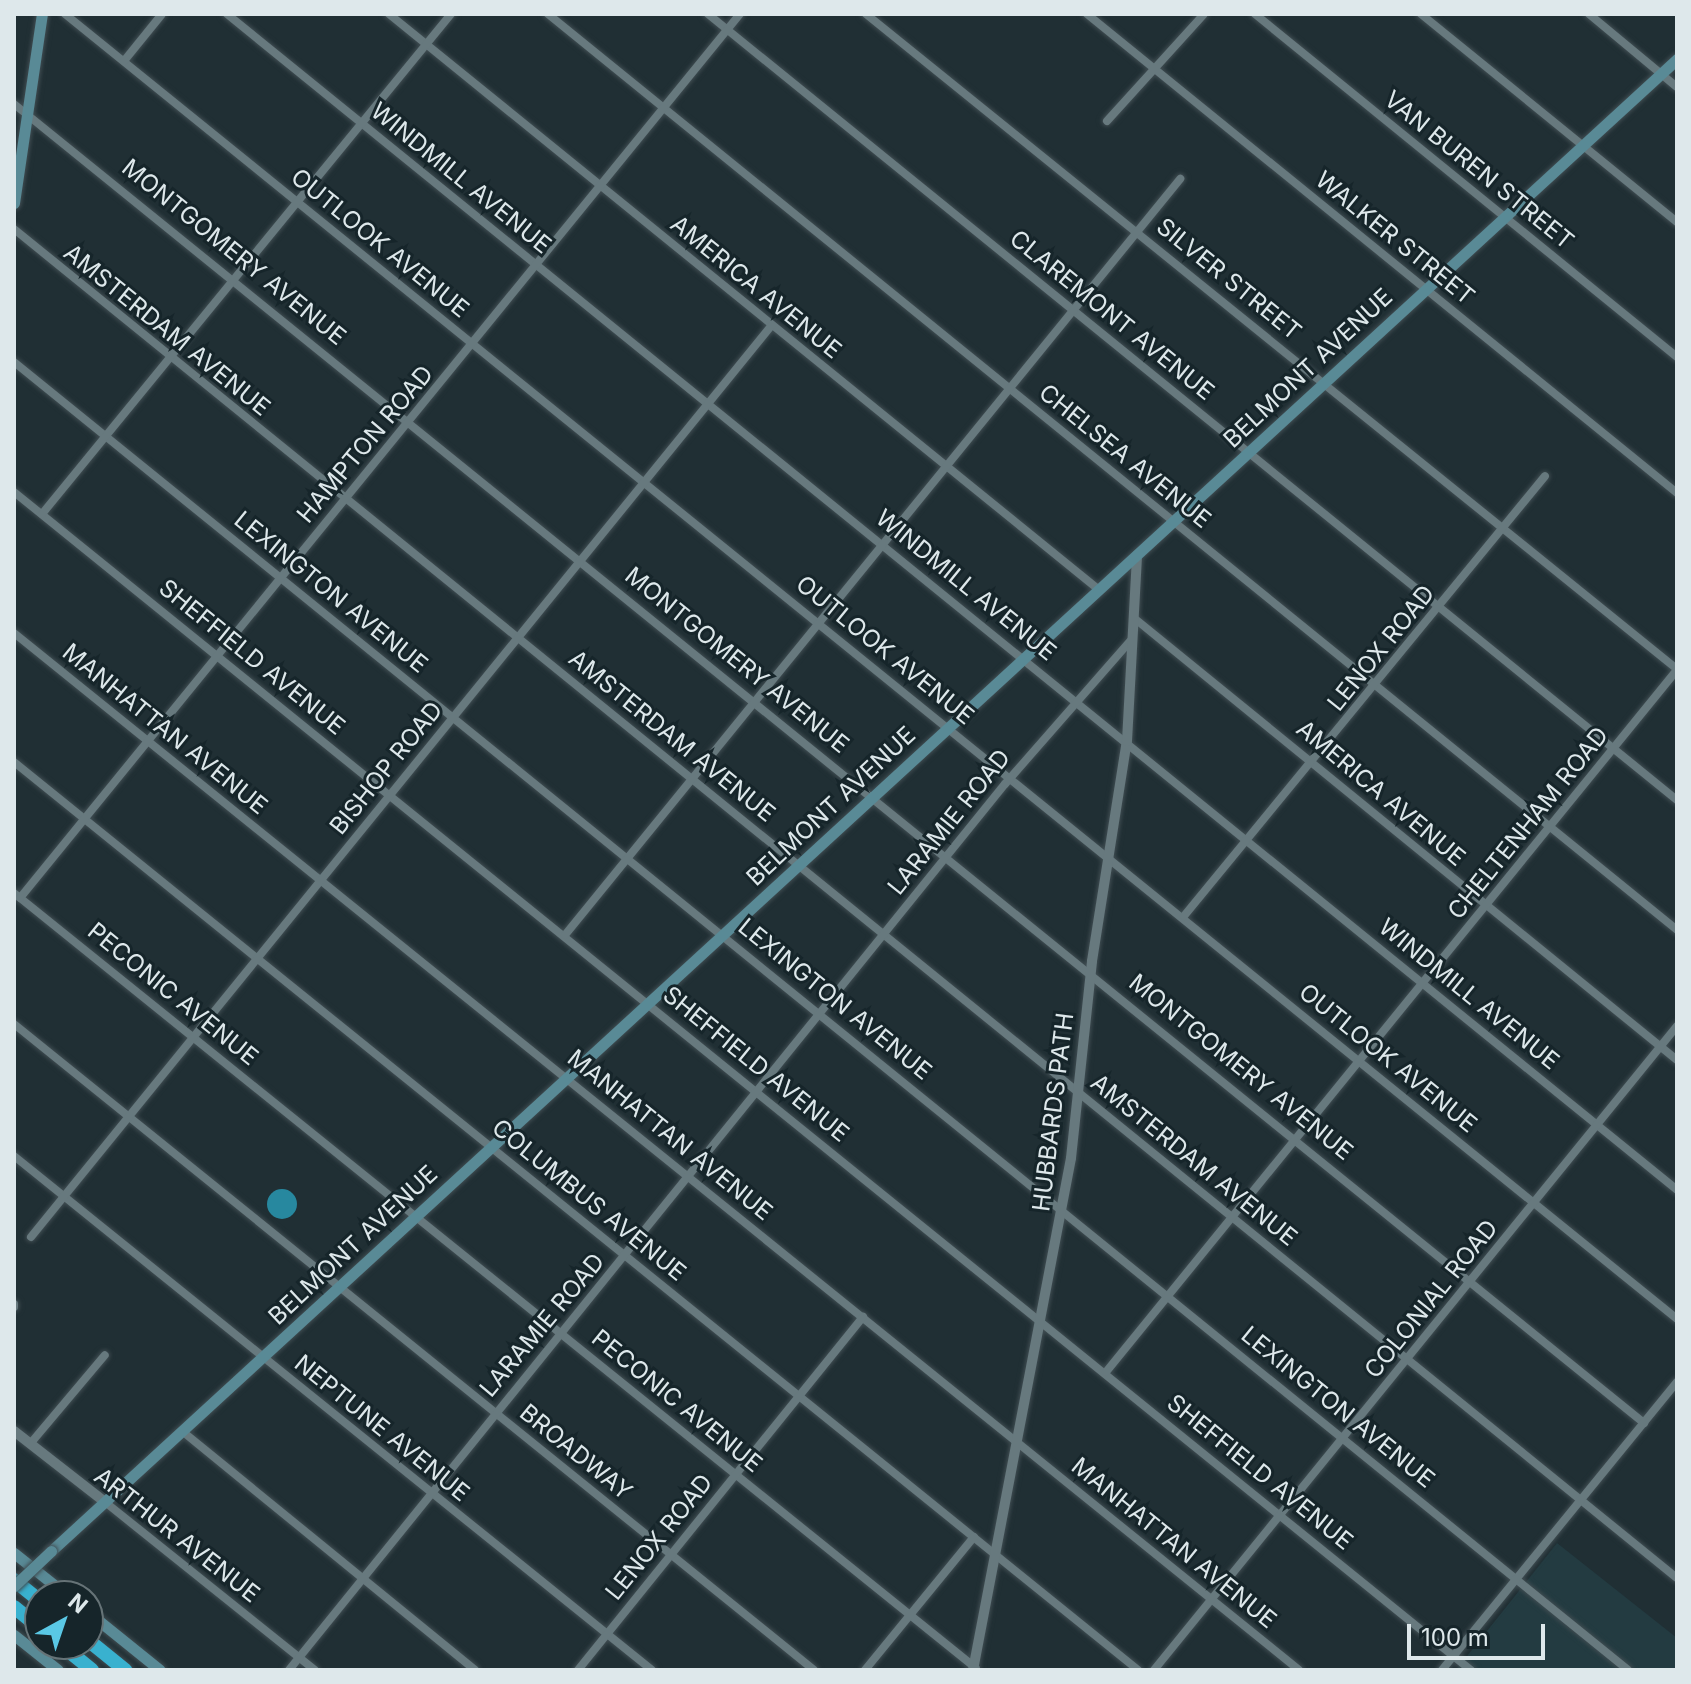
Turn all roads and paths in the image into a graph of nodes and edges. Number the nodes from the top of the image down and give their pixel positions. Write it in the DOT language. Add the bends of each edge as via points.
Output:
graph roads {
  1 [pos="42,14"];
  2 [pos="65,14"];
  3 [pos="162,14"];
  4 [pos="227,14"];
  5 [pos="389,14"];
  6 [pos="451,14"];
  7 [pos="548,14"];
  8 [pos="708,14"];
  9 [pos="740,14"];
  10 [pos="866,14"];
  11 [pos="1087,14"];
  12 [pos="1204,14"];
  13 [pos="1255,14"];
  14 [pos="1421,14"];
  15 [pos="1589,14"];
  16 [pos="728,30"];
  17 [pos="427,44"];
  18 [pos="1677,59"];
  19 [pos="124,61"];
  20 [pos="1155,68"];
  21 [pos="1661,74"];
  22 [pos="1677,87"];
  23 [pos="14,104"];
  24 [pos="664,108"];
  25 [pos="27,112"];
  26 [pos="1107,121"];
  27 [pos="363,125"];
  28 [pos="1583,146"];
  29 [pos="1180,179"];
  30 [pos="598,186"];
  31 [pos="14,203"];
  32 [pos="299,203"];
  33 [pos="1505,217"];
  34 [pos="1677,222"];
  35 [pos="14,229"];
  36 [pos="1137,232"];
  37 [pos="536,264"];
  38 [pos="236,279"];
  39 [pos="1426,289"];
  40 [pos="1074,309"];
  41 [pos="772,325"];
  42 [pos="474,344"];
  43 [pos="1677,357"];
  44 [pos="171,358"];
  45 [pos="14,362"];
  46 [pos="1325,382"];
  47 [pos="1009,388"];
  48 [pos="708,403"];
  49 [pos="409,422"];
  50 [pos="106,436"];
  51 [pos="1249,451"];
  52 [pos="945,465"];
  53 [pos="1545,476"];
  54 [pos="644,482"];
  55 [pos="14,492"];
  56 [pos="1677,493"];
  57 [pos="343,501"];
  58 [pos="42,514"];
  59 [pos="1175,521"];
  60 [pos="1504,527"];
  61 [pos="882,544"];
  62 [pos="1137,555"];
  63 [pos="581,559"];
  64 [pos="281,576"];
  65 [pos="1098,589"];
  66 [pos="1440,607"];
  67 [pos="1134,618"];
  68 [pos="819,622"];
  69 [pos="14,633"];
  70 [pos="517,637"];
  71 [pos="1132,639"];
  72 [pos="216,655"];
  73 [pos="1024,658"];
  74 [pos="1677,669"];
  75 [pos="1377,686"];
  76 [pos="1075,699"];
  77 [pos="755,700"];
  78 [pos="453,716"];
  79 [pos="949,728"];
  80 [pos="148,740"];
  81 [pos="1127,741"];
  82 [pos="1614,748"];
  83 [pos="1313,761"];
  84 [pos="14,762"];
  85 [pos="1011,777"];
  86 [pos="693,778"];
  87 [pos="391,795"];
  88 [pos="874,797"];
  89 [pos="1677,800"];
  90 [pos="84,818"];
  91 [pos="1551,827"];
  92 [pos="1248,839"];
  93 [pos="948,855"];
  94 [pos="1109,856"];
  95 [pos="628,858"];
  96 [pos="800,865"];
  97 [pos="321,880"];
  98 [pos="17,896"];
  99 [pos="1487,906"];
  100 [pos="1184,916"];
  101 [pos="1677,930"];
  102 [pos="884,934"];
  103 [pos="565,935"];
  104 [pos="723,935"];
  105 [pos="259,959"];
  106 [pos="1090,972"];
  107 [pos="1424,984"];
  108 [pos="649,1003"];
  109 [pos="820,1012"];
  110 [pos="14,1024"];
  111 [pos="1677,1026"];
  112 [pos="195,1037"];
  113 [pos="1661,1046"];
  114 [pos="1359,1059"];
  115 [pos="1677,1060"];
  116 [pos="567,1079"];
  117 [pos="757,1091"];
  118 [pos="1079,1092"];
  119 [pos="130,1118"];
  120 [pos="1597,1124"];
  121 [pos="1296,1136"];
  122 [pos="492,1148"];
  123 [pos="14,1156"];
  124 [pos="688,1176"];
  125 [pos="1677,1190"];
  126 [pos="65,1196"];
  127 [pos="1534,1203"];
  128 [pos="1062,1208"];
  129 [pos="1232,1216"];
  130 [pos="416,1217"];
  131 [pos="31,1237"];
  132 [pos="626,1256"];
  133 [pos="1471,1282"];
  134 [pos="340,1287"];
  135 [pos="1169,1294"];
  136 [pos="863,1317"];
  137 [pos="1039,1319"];
  138 [pos="1677,1319"];
  139 [pos="562,1333"];
  140 [pos="105,1355"];
  141 [pos="263,1358"];
  142 [pos="1406,1360"];
  143 [pos="1106,1372"];
  144 [pos="1677,1382"];
  145 [pos="800,1396"];
  146 [pos="495,1412"];
  147 [pos="1644,1423"];
  148 [pos="14,1431"];
  149 [pos="182,1431"];
  150 [pos="1344,1438"];
  151 [pos="1016,1441"];
  152 [pos="30,1444"];
  153 [pos="736,1475"];
  154 [pos="430,1491"];
  155 [pos="1582,1500"];
  156 [pos="105,1502"];
  157 [pos="1280,1514"];
  158 [pos="974,1537"];
  159 [pos="14,1553"];
  160 [pos="671,1554"];
  161 [pos="996,1554"];
  162 [pos="361,1577"];
  163 [pos="1677,1578"];
  164 [pos="48,1580"];
  165 [pos="1517,1580"];
  166 [pos="14,1583"];
  167 [pos="1211,1599"];
  168 [pos="910,1615"];
  169 [pos="104,1625"];
  170 [pos="607,1634"];
  171 [pos="14,1635"];
  172 [pos="104,1653"];
  173 [pos="1454,1656"];
  174 [pos="300,1657"];
  175 [pos="975,1669"];
  176 [pos="58,1670"];
  177 [pos="125,1670"];
  178 [pos="160,1670"];
  179 [pos="289,1670"];
  180 [pos="315,1670"];
  181 [pos="475,1670"];
  182 [pos="578,1670"];
  183 [pos="652,1670"];
  184 [pos="814,1670"];
  185 [pos="865,1670"];
  186 [pos="1138,1670"];
  187 [pos="1154,1670"];
  188 [pos="1299,1670"];
  189 [pos="1442,1670"];
  190 [pos="1471,1670"];
  191 [pos="1628,1670"];
  1 -- 25 [label="main road"];
  2 -- 19 [label="street, OUTLOOK AVENUE"];
  3 -- 19 [label="street"];
  4 -- 27 [label="street, WINDMILL AVENUE"];
  5 -- 17 [label="street, AMERICA AVENUE"];
  6 -- 17 [label="street"];
  7 -- 24 [label="street, CHELSEA AVENUE"];
  8 -- 16 [label="street, CLAREMONT AVENUE"];
  9 -- 16 [label="street, HAMPTON ROAD"];
  10 -- 36 [label="street, SILVER STREET"];
  11 -- 20 [label="street, WALKER STREET"];
  12 -- 20 [label="street"];
  13 -- 33 [label="street, VAN BUREN STREET"];
  14 -- 28 [label="street"];
  15 -- 21 [label="street"];
  16 -- 24 [label="street, HAMPTON ROAD"];
  16 -- 40 [label="street, CLAREMONT AVENUE"];
  17 -- 27 [label="street"];
  17 -- 30 [label="street, AMERICA AVENUE"];
  18 -- 21 [label="main road, BELMONT AVENUE"];
  19 -- 32 [label="street, OUTLOOK AVENUE"];
  20 -- 26 [label="street"];
  20 -- 39 [label="street, WALKER STREET"];
  21 -- 22 [label="street"];
  21 -- 28 [label="main road, BELMONT AVENUE"];
  23 -- 25 [label="street, MONTGOMERY AVENUE"];
  24 -- 30 [label="street, HAMPTON ROAD"];
  24 -- 47 [label="street, CHELSEA AVENUE"];
  25 -- 31 [label="main road"];
  25 -- 38 [label="street, MONTGOMERY AVENUE"];
  27 -- 32 [label="street"];
  27 -- 37 [label="street, WINDMILL AVENUE"];
  28 -- 33 [label="main road, BELMONT AVENUE"];
  28 -- 34 [label="street"];
  29 -- 36 [label="street"];
  30 -- 37 [label="street, HAMPTON ROAD"];
  30 -- 41 [label="street, AMERICA AVENUE"];
  32 -- 38 [label="street"];
  32 -- 42 [label="street, OUTLOOK AVENUE"];
  33 -- 39 [label="main road, BELMONT AVENUE"];
  33 -- 43 [label="street, VAN BUREN STREET"];
  35 -- 44 [label="street, AMSTERDAM AVENUE"];
  36 -- 40 [label="street"];
  36 -- 46 [label="street, SILVER STREET"];
  37 -- 42 [label="street, HAMPTON ROAD"];
  37 -- 48 [label="street, WINDMILL AVENUE"];
  38 -- 44 [label="street"];
  38 -- 49 [label="street, MONTGOMERY AVENUE"];
  39 -- 46 [label="main road, BELMONT AVENUE"];
  39 -- 56 [label="street, WALKER STREET"];
  40 -- 47 [label="street"];
  40 -- 51 [label="street, CLAREMONT AVENUE"];
  41 -- 48 [label="street, BISHOP ROAD"];
  41 -- 52 [label="street, AMERICA AVENUE"];
  42 -- 49 [label="street, HAMPTON ROAD"];
  42 -- 54 [label="street, OUTLOOK AVENUE"];
  44 -- 50 [label="street"];
  44 -- 57 [label="street, AMSTERDAM AVENUE"];
  45 -- 50 [label="street, LEXINGTON AVENUE"];
  46 -- 51 [label="main road, BELMONT AVENUE"];
  46 -- 60 [label="street, SILVER STREET"];
  47 -- 52 [label="street"];
  47 -- 59 [label="street, CHELSEA AVENUE"];
  48 -- 54 [label="street, BISHOP ROAD"];
  48 -- 61 [label="street, WINDMILL AVENUE"];
  49 -- 57 [label="street, HAMPTON ROAD"];
  49 -- 63 [label="street, MONTGOMERY AVENUE"];
  50 -- 58 [label="street"];
  50 -- 64 [label="street, LEXINGTON AVENUE"];
  51 -- 59 [label="main road, BELMONT AVENUE"];
  51 -- 66 [label="street, CLAREMONT AVENUE"];
  52 -- 61 [label="street"];
  52 -- 65 [label="street, AMERICA AVENUE"];
  53 -- 60 [label="street, LENOX ROAD"];
  54 -- 63 [label="street, BISHOP ROAD"];
  54 -- 68 [label="street, OUTLOOK AVENUE"];
  55 -- 58 [label="street, SHEFFIELD AVENUE"];
  57 -- 64 [label="street, HAMPTON ROAD"];
  57 -- 70 [label="street, AMSTERDAM AVENUE"];
  58 -- 72 [label="street, SHEFFIELD AVENUE"];
  59 -- 62 [label="main road, BELMONT AVENUE"];
  59 -- 75 [label="street, CHELSEA AVENUE"];
  60 -- 66 [label="street, LENOX ROAD"];
  60 -- 74 [label="street, SILVER STREET"];
  61 -- 68 [label="street"];
  61 -- 73 [label="street, WINDMILL AVENUE"];
  62 -- 65 [label="main road, BELMONT AVENUE"];
  62 -- 67 [label="street, HUBBARDS PATH"];
  63 -- 70 [label="street, BISHOP ROAD"];
  63 -- 77 [label="street, MONTGOMERY AVENUE"];
  64 -- 72 [label="street, HAMPTON ROAD"];
  64 -- 78 [label="street, LEXINGTON AVENUE"];
  65 -- 73 [label="main road, BELMONT AVENUE"];
  66 -- 75 [label="street, LENOX ROAD"];
  66 -- 82 [label="street, CLAREMONT AVENUE"];
  67 -- 71 [label="street, HUBBARDS PATH"];
  67 -- 83 [label="street, AMERICA AVENUE"];
  68 -- 77 [label="street"];
  68 -- 79 [label="street, OUTLOOK AVENUE"];
  69 -- 80 [label="street, MANHATTAN AVENUE"];
  70 -- 78 [label="street, BISHOP ROAD"];
  70 -- 86 [label="street, AMSTERDAM AVENUE"];
  71 -- 76 [label="street, LARAMIE ROAD"];
  71 -- 81 [label="street, HUBBARDS PATH"];
  72 -- 80 [label="street, HAMPTON ROAD"];
  72 -- 87 [label="street, SHEFFIELD AVENUE"];
  73 -- 76 [label="street, WINDMILL AVENUE"];
  73 -- 79 [label="main road, BELMONT AVENUE"];
  74 -- 82 [label="street, CHELTENHAM ROAD"];
  75 -- 83 [label="street, LENOX ROAD"];
  75 -- 91 [label="street, CHELSEA AVENUE"];
  76 -- 81 [label="street, WINDMILL AVENUE"];
  76 -- 85 [label="street, LARAMIE ROAD"];
  77 -- 86 [label="street"];
  77 -- 88 [label="street, MONTGOMERY AVENUE"];
  78 -- 87 [label="street, BISHOP ROAD"];
  78 -- 95 [label="street, LEXINGTON AVENUE"];
  79 -- 85 [label="street, OUTLOOK AVENUE"];
  79 -- 88 [label="main road, BELMONT AVENUE"];
  80 -- 90 [label="street, HAMPTON ROAD"];
  80 -- 97 [label="street, MANHATTAN AVENUE"];
  81 -- 92 [label="street, WINDMILL AVENUE"];
  81 -- 94 [label="street, HUBBARDS PATH"];
  82 -- 89 [label="street, CLAREMONT AVENUE"];
  82 -- 91 [label="street, CHELTENHAM ROAD"];
  83 -- 92 [label="street, LENOX ROAD"];
  83 -- 99 [label="street, AMERICA AVENUE"];
  84 -- 90 [label="street, COLUMBUS AVENUE"];
  85 -- 93 [label="street, LARAMIE ROAD"];
  85 -- 94 [label="street, OUTLOOK AVENUE"];
  86 -- 95 [label="street"];
  86 -- 96 [label="street, AMSTERDAM AVENUE"];
  87 -- 97 [label="street, BISHOP ROAD"];
  87 -- 103 [label="street, SHEFFIELD AVENUE"];
  88 -- 93 [label="street, MONTGOMERY AVENUE"];
  88 -- 96 [label="main road, BELMONT AVENUE"];
  90 -- 98 [label="street, HAMPTON ROAD"];
  90 -- 105 [label="street, COLUMBUS AVENUE"];
  91 -- 99 [label="street, CHELTENHAM ROAD"];
  91 -- 101 [label="street, CHELSEA AVENUE"];
  92 -- 100 [label="street, LENOX ROAD"];
  92 -- 107 [label="street, WINDMILL AVENUE"];
  93 -- 102 [label="street, LARAMIE ROAD"];
  93 -- 106 [label="street, MONTGOMERY AVENUE"];
  94 -- 100 [label="street, OUTLOOK AVENUE"];
  94 -- 106 [label="street, HUBBARDS PATH"];
  95 -- 103 [label="street"];
  95 -- 104 [label="street, LEXINGTON AVENUE"];
  96 -- 102 [label="street, AMSTERDAM AVENUE"];
  96 -- 104 [label="main road, BELMONT AVENUE"];
  97 -- 105 [label="street, BISHOP ROAD"];
  97 -- 116 [label="street, MANHATTAN AVENUE"];
  98 -- 112 [label="street, PECONIC AVENUE"];
  99 -- 107 [label="street, CHELTENHAM ROAD"];
  99 -- 113 [label="street, AMERICA AVENUE"];
  100 -- 114 [label="street, OUTLOOK AVENUE"];
  102 -- 109 [label="street, LARAMIE ROAD"];
  102 -- 118 [label="street, AMSTERDAM AVENUE"];
  103 -- 108 [label="street, SHEFFIELD AVENUE"];
  104 -- 108 [label="main road, BELMONT AVENUE"];
  104 -- 109 [label="street, LEXINGTON AVENUE"];
  105 -- 112 [label="street, BISHOP ROAD"];
  105 -- 122 [label="street, COLUMBUS AVENUE"];
  106 -- 118 [label="street, HUBBARDS PATH"];
  106 -- 121 [label="street, MONTGOMERY AVENUE"];
  107 -- 114 [label="street, CHELTENHAM ROAD"];
  107 -- 120 [label="street, WINDMILL AVENUE"];
  108 -- 116 [label="main road, BELMONT AVENUE"];
  108 -- 117 [label="street, SHEFFIELD AVENUE"];
  109 -- 117 [label="street, LARAMIE ROAD"];
  109 -- 128 [label="street, LEXINGTON AVENUE"];
  110 -- 119 [label="street, BROADWAY"];
  111 -- 113 [label="street, COLONIAL ROAD"];
  112 -- 119 [label="street, BISHOP ROAD"];
  112 -- 130 [label="street, PECONIC AVENUE"];
  113 -- 115 [label="street, AMERICA AVENUE"];
  113 -- 120 [label="street, COLONIAL ROAD"];
  114 -- 121 [label="street, CHELTENHAM ROAD"];
  114 -- 127 [label="street, OUTLOOK AVENUE"];
  116 -- 122 [label="main road, BELMONT AVENUE"];
  116 -- 124 [label="street, MANHATTAN AVENUE"];
  117 -- 124 [label="street, LARAMIE ROAD"];
  117 -- 137 [label="street, SHEFFIELD AVENUE"];
  118 -- 128 [label="street, HUBBARDS PATH"];
  118 -- 129 [label="street, AMSTERDAM AVENUE"];
  119 -- 126 [label="street, BISHOP ROAD"];
  119 -- 134 [label="street, BROADWAY"];
  120 -- 125 [label="street, WINDMILL AVENUE"];
  120 -- 127 [label="street, COLONIAL ROAD"];
  121 -- 129 [label="street, CHELTENHAM ROAD"];
  121 -- 133 [label="street, MONTGOMERY AVENUE"];
  122 -- 130 [label="main road, BELMONT AVENUE"];
  122 -- 132 [label="street, COLUMBUS AVENUE"];
  123 -- 126 [label="street, NEPTUNE AVENUE"];
  124 -- 132 [label="street, LARAMIE ROAD"];
  124 -- 136 [label="street, MANHATTAN AVENUE"];
  126 -- 131 [label="street, BISHOP ROAD"];
  126 -- 141 [label="street, NEPTUNE AVENUE"];
  127 -- 133 [label="street, COLONIAL ROAD"];
  127 -- 138 [label="street, OUTLOOK AVENUE"];
  128 -- 135 [label="street, LEXINGTON AVENUE"];
  128 -- 137 [label="street, HUBBARDS PATH"];
  129 -- 135 [label="street, CHELTENHAM ROAD"];
  129 -- 142 [label="street, AMSTERDAM AVENUE"];
  130 -- 134 [label="main road, BELMONT AVENUE"];
  130 -- 139 [label="street, PECONIC AVENUE"];
  132 -- 139 [label="street, LARAMIE ROAD"];
  132 -- 145 [label="street, COLUMBUS AVENUE"];
  133 -- 142 [label="street, COLONIAL ROAD"];
  133 -- 147 [label="street, MONTGOMERY AVENUE"];
  134 -- 141 [label="main road, BELMONT AVENUE"];
  134 -- 146 [label="street, BROADWAY"];
  135 -- 143 [label="street, CHELTENHAM ROAD"];
  135 -- 150 [label="street, LEXINGTON AVENUE"];
  136 -- 145 [label="street, LENOX ROAD"];
  136 -- 151 [label="street, MANHATTAN AVENUE"];
  137 -- 143 [label="street, SHEFFIELD AVENUE"];
  137 -- 151 [label="street, HUBBARDS PATH"];
  139 -- 146 [label="street, LARAMIE ROAD"];
  139 -- 153 [label="street, PECONIC AVENUE"];
  140 -- 152 [label="street"];
  141 -- 149 [label="main road, BELMONT AVENUE"];
  141 -- 154 [label="street, NEPTUNE AVENUE"];
  142 -- 150 [label="street, COLONIAL ROAD"];
  142 -- 155 [label="street, AMSTERDAM AVENUE"];
  143 -- 157 [label="street, SHEFFIELD AVENUE"];
  144 -- 147 [label="street"];
  145 -- 153 [label="street, LENOX ROAD"];
  145 -- 158 [label="street, COLUMBUS AVENUE"];
  146 -- 154 [label="street, LARAMIE ROAD"];
  146 -- 160 [label="street, BROADWAY"];
  147 -- 155 [label="street"];
  148 -- 152 [label="street, ARTHUR AVENUE"];
  149 -- 156 [label="main road, BELMONT AVENUE"];
  149 -- 162 [label="street"];
  150 -- 157 [label="street, COLONIAL ROAD"];
  150 -- 165 [label="street, LEXINGTON AVENUE"];
  151 -- 161 [label="street, HUBBARDS PATH"];
  151 -- 167 [label="street, MANHATTAN AVENUE"];
  152 -- 156 [label="street, ARTHUR AVENUE"];
  153 -- 160 [label="street, LENOX ROAD"];
  153 -- 168 [label="street, PECONIC AVENUE"];
  154 -- 162 [label="street, LARAMIE ROAD"];
  154 -- 170 [label="street, NEPTUNE AVENUE"];
  155 -- 163 [label="street, AMSTERDAM AVENUE"];
  155 -- 165 [label="street"];
  156 -- 166 [label="main road, BELMONT AVENUE, bridge"];
  156 -- 174 [label="street, ARTHUR AVENUE"];
  157 -- 167 [label="street, COLONIAL ROAD"];
  157 -- 173 [label="street, SHEFFIELD AVENUE"];
  158 -- 161 [label="street, COLUMBUS AVENUE"];
  158 -- 168 [label="street"];
  159 -- 164 [label="main road"];
  160 -- 170 [label="street, LENOX ROAD"];
  160 -- 184 [label="street, BROADWAY"];
  161 -- 175 [label="street, HUBBARDS PATH"];
  161 -- 186 [label="street, COLUMBUS AVENUE"];
  162 -- 174 [label="street, LARAMIE ROAD"];
  162 -- 181 [label="street"];
  165 -- 173 [label="street"];
  165 -- 191 [label="street, LEXINGTON AVENUE"];
  167 -- 187 [label="street, COLONIAL ROAD"];
  167 -- 188 [label="street, MANHATTAN AVENUE"];
  168 -- 175 [label="street, PECONIC AVENUE"];
  168 -- 185 [label="street"];
  169 -- 178 [label="main road"];
  170 -- 182 [label="street, LENOX ROAD"];
  170 -- 183 [label="street, NEPTUNE AVENUE"];
  171 -- 176 [label="main road"];
  172 -- 177 [label="highway"];
  173 -- 189 [label="street"];
  173 -- 190 [label="street, SHEFFIELD AVENUE"];
  174 -- 179 [label="street, LARAMIE ROAD"];
  174 -- 180 [label="street, ARTHUR AVENUE"];
}
